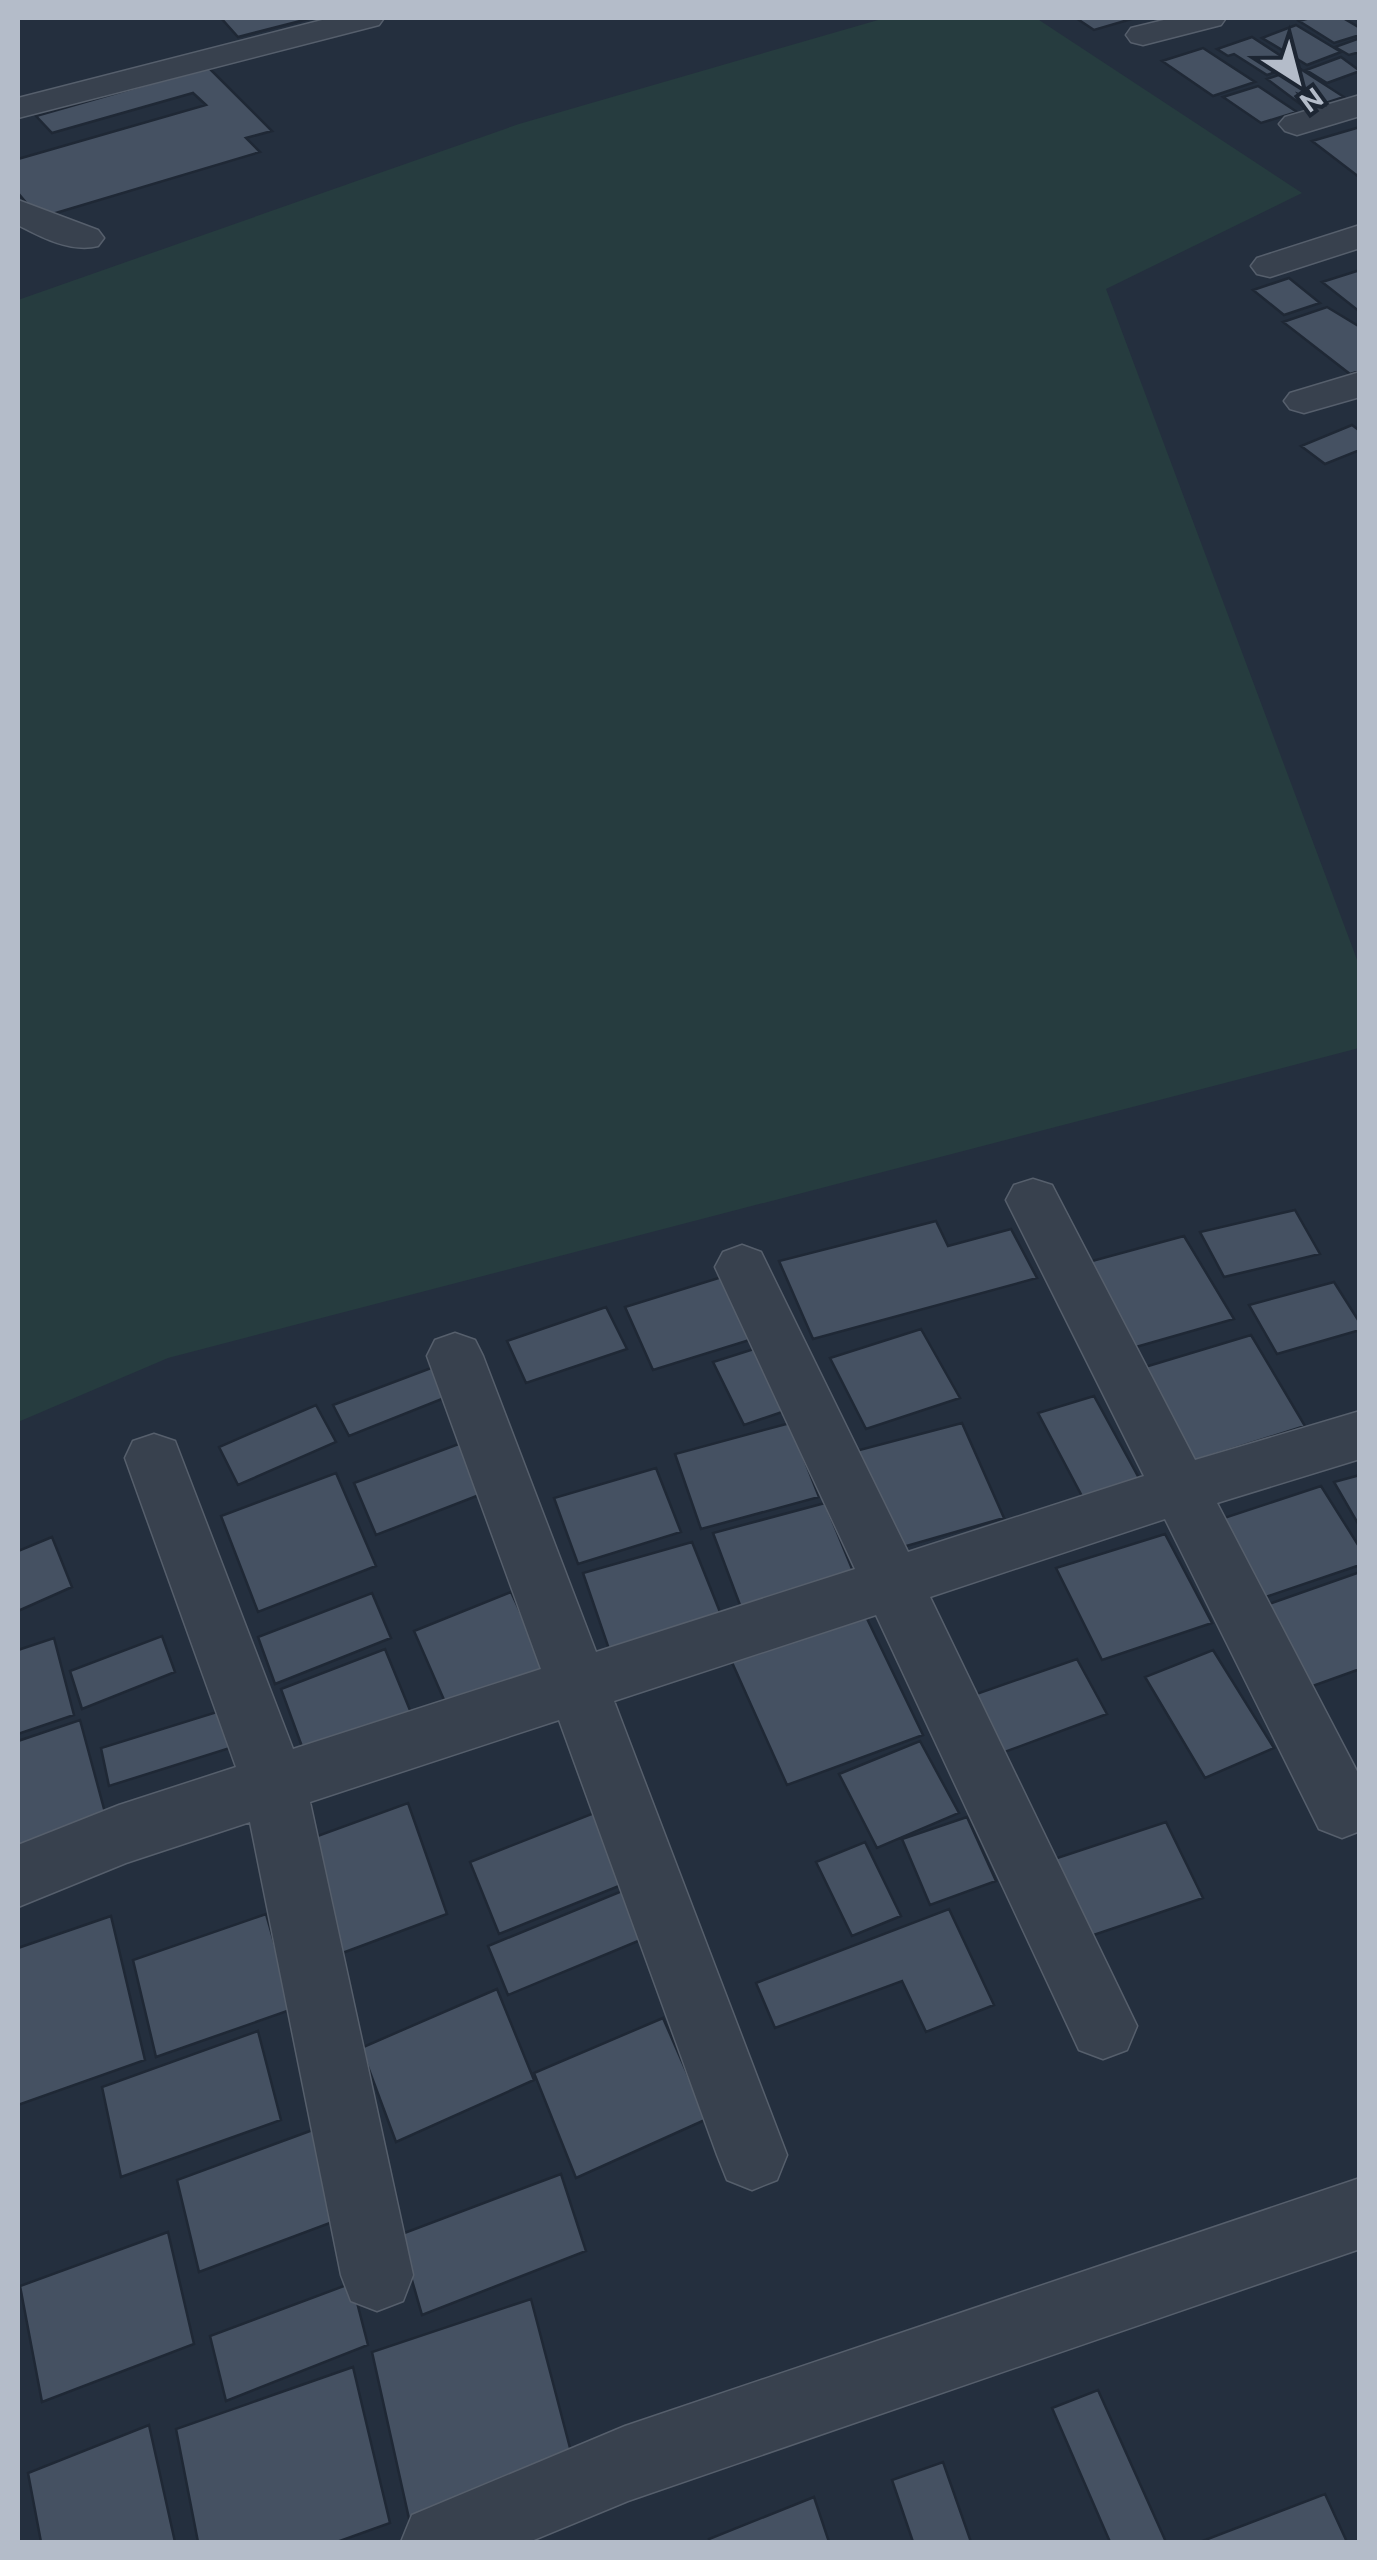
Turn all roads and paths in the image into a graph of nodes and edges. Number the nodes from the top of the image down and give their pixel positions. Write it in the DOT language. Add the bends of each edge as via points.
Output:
graph roads {
  1 [pos="367,18"];
  2 [pos="1209,18"];
  3 [pos="1143,35"];
  4 [pos="1360,105"];
  5 [pos="18,108"];
  6 [pos="1296,124"];
  7 [pos="18,211"];
  8 [pos="1360,236"];
  9 [pos="84,238"];
  10 [pos="1270,266"];
  11 [pos="1360,384"];
  12 [pos="1304,401"];
  13 [pos="1033,1200"];
  14 [pos="742,1267"];
  15 [pos="455,1356"];
  16 [pos="1360,1435"];
  17 [pos="154,1458"];
  18 [pos="1180,1489"];
  19 [pos="892,1584"];
  20 [pos="578,1686"];
  21 [pos="274,1784"];
  22 [pos="1342,1808"];
  23 [pos="18,1876"];
  24 [pos="1103,2026"];
  25 [pos="752,2155"];
  26 [pos="1360,2213"];
  27 [pos="377,2275"];
  28 [pos="439,2542"];
  1 -- 5 [label="street"];
  2 -- 3 [label="street"];
  4 -- 6 [label="street"];
  7 -- 9 [label="street"];
  8 -- 10 [label="street"];
  11 -- 12 [label="street"];
  13 -- 18 [label="street"];
  14 -- 19 [label="street"];
  15 -- 20 [label="street"];
  16 -- 18 [label="street"];
  17 -- 21 [label="street"];
  18 -- 19 [label="street"];
  18 -- 22 [label="street"];
  19 -- 20 [label="street"];
  19 -- 24 [label="street"];
  20 -- 21 [label="street"];
  20 -- 25 [label="street"];
  21 -- 23 [label="street"];
  21 -- 27 [label="street"];
  26 -- 28 [label="street" via="625,2464"];
}
